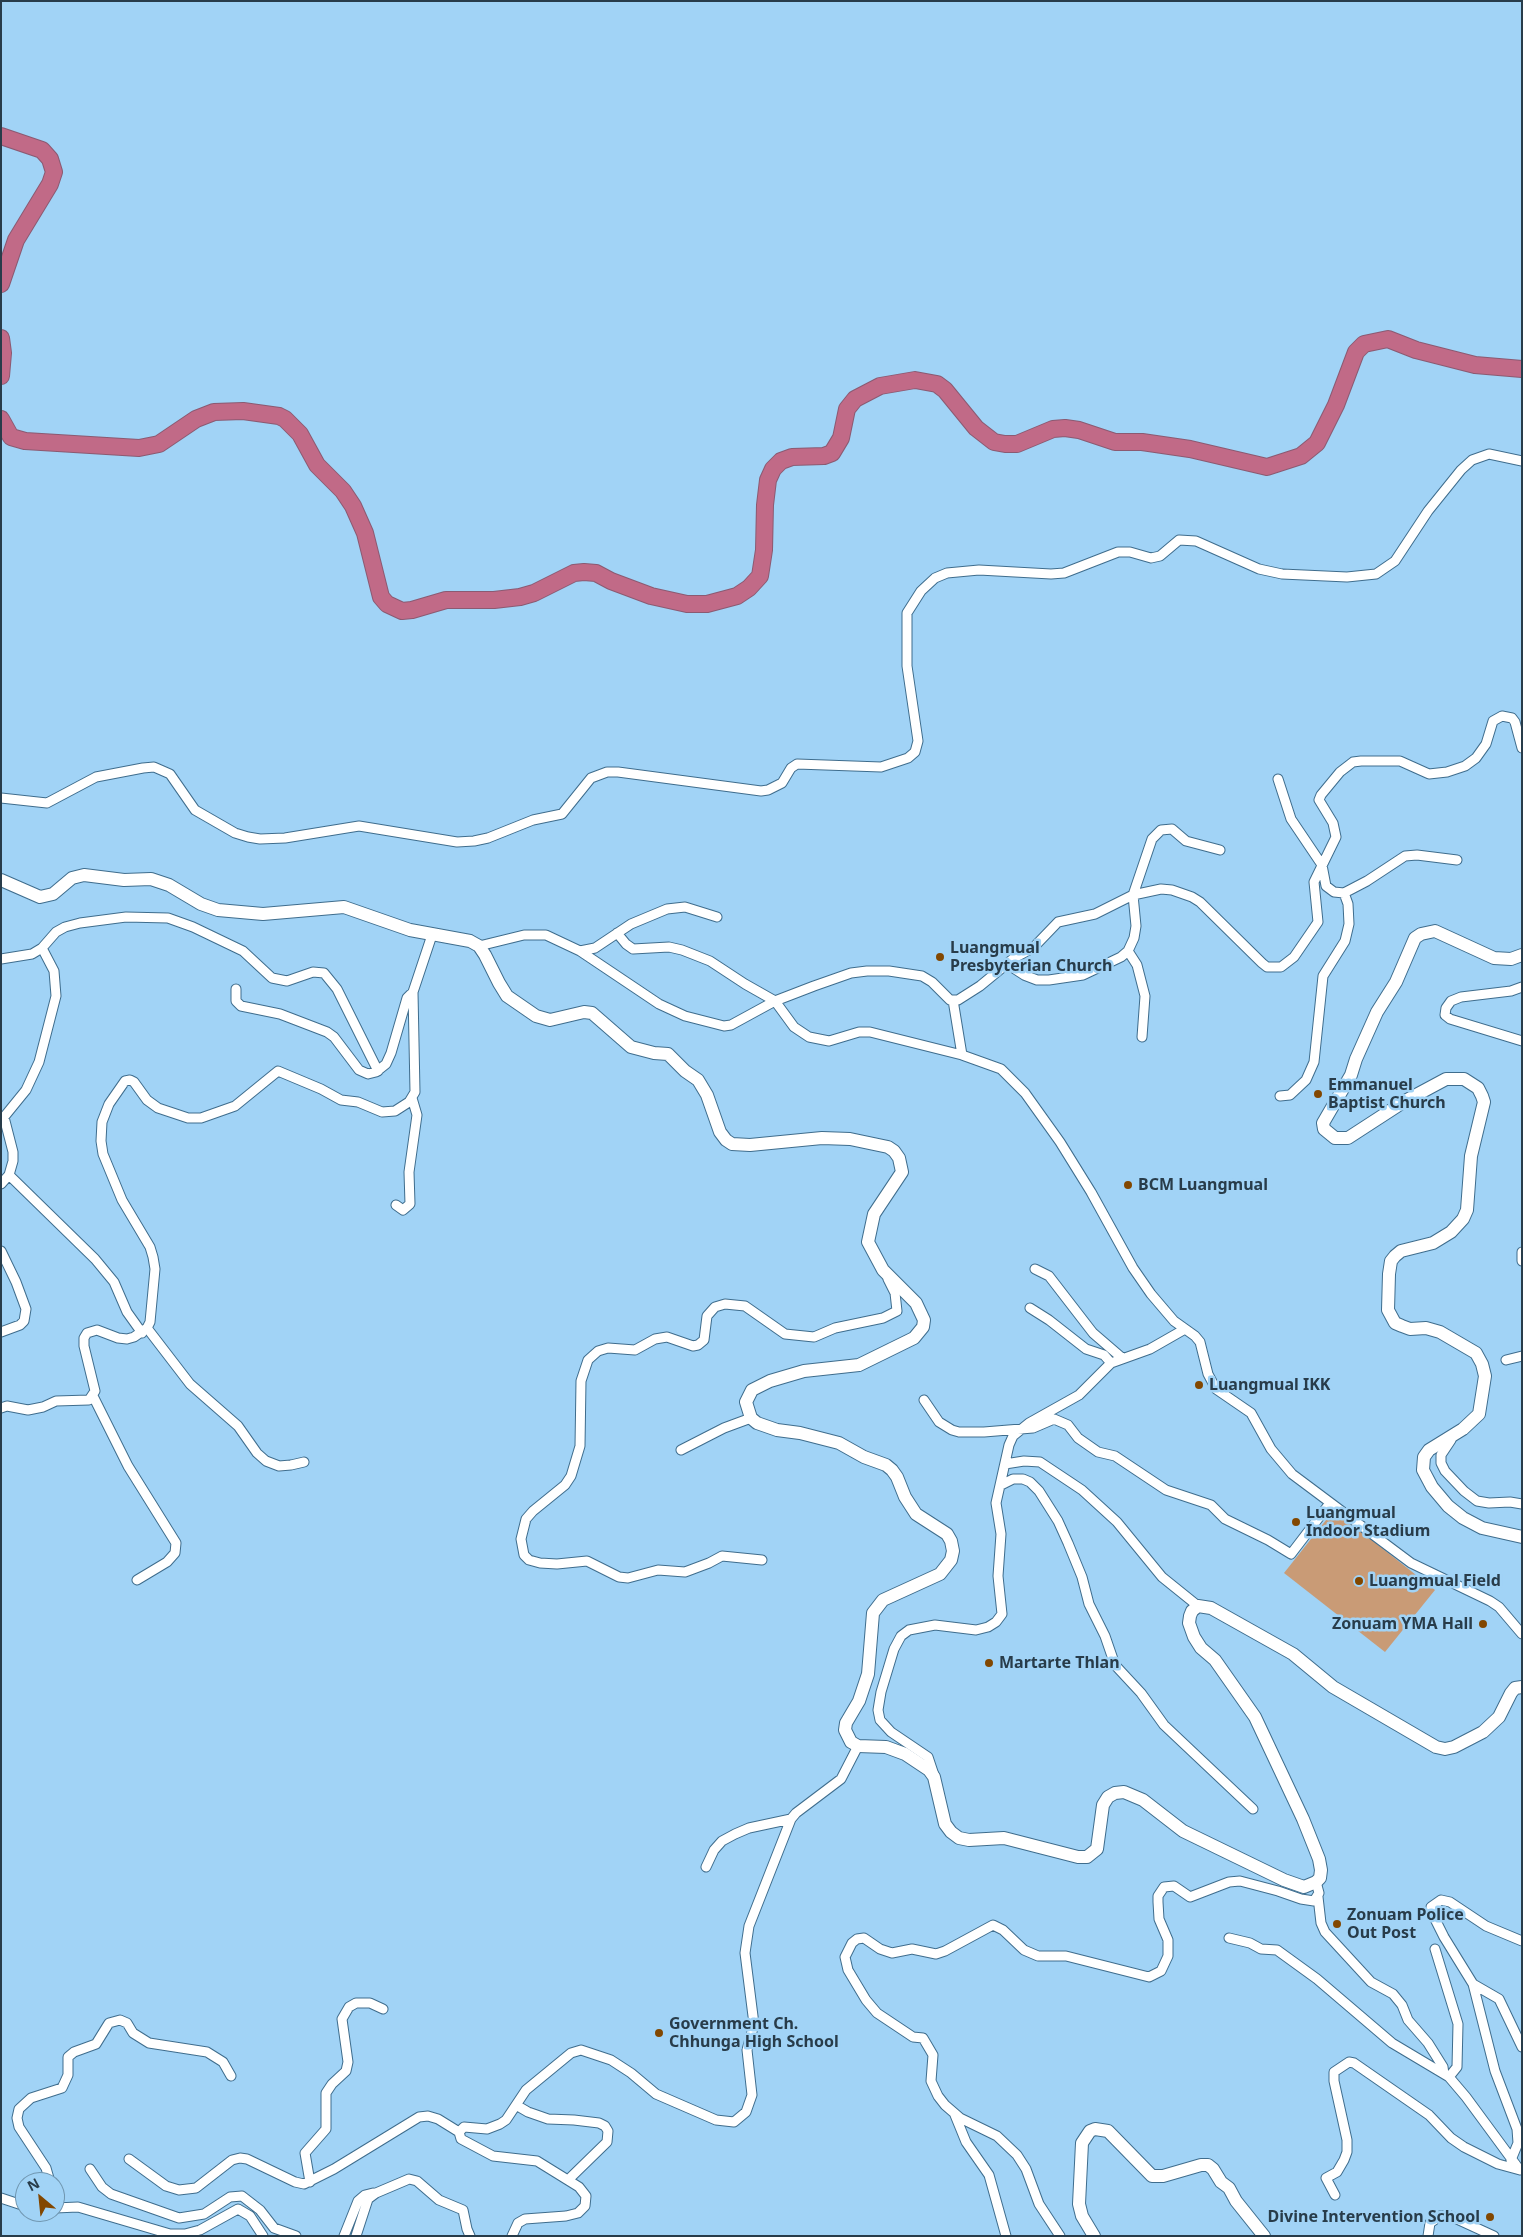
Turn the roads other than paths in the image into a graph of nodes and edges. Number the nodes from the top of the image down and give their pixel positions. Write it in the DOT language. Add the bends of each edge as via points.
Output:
graph roads {
  1 [pos="1,136"];
  2 [pos="1,284"];
  3 [pos="1,338"];
  4 [pos="1522,368"];
  5 [pos="1,376"];
  6 [pos="1,419"];
  7 [pos="1522,461"];
  8 [pos="1522,748"];
  9 [pos="1278,779"];
  10 [pos="1,798"];
  11 [pos="1220,850"];
  12 [pos="1457,860"];
  13 [pos="1322,865"];
  14 [pos="1,880"];
  15 [pos="1344,893"];
  16 [pos="1133,895"];
  17 [pos="717,917"];
  18 [pos="617,934"];
  19 [pos="432,935"];
  20 [pos="478,946"];
  21 [pos="42,948"];
  22 [pos="580,951"];
  23 [pos="1128,951"];
  24 [pos="1522,955"];
  25 [pos="1,959"];
  26 [pos="1007,964"];
  27 [pos="1522,987"];
  28 [pos="236,989"];
  29 [pos="413,992"];
  30 [pos="954,1000"];
  31 [pos="776,1001"];
  32 [pos="1142,1036"];
  33 [pos="1522,1041"];
  34 [pos="962,1054"];
  35 [pos="378,1071"];
  36 [pos="1280,1096"];
  37 [pos="412,1098"];
  38 [pos="4,1180"];
  39 [pos="396,1205"];
  40 [pos="1,1251"];
  41 [pos="1522,1252"];
  42 [pos="1522,1261"];
  43 [pos="1035,1269"];
  44 [pos="883,1270"];
  45 [pos="1030,1308"];
  46 [pos="1186,1329"];
  47 [pos="145,1331"];
  48 [pos="1,1332"];
  49 [pos="1522,1356"];
  50 [pos="1122,1358"];
  51 [pos="1506,1360"];
  52 [pos="1111,1363"];
  53 [pos="93,1396"];
  54 [pos="924,1400"];
  55 [pos="1,1408"];
  56 [pos="751,1418"];
  57 [pos="1020,1428"];
  58 [pos="1454,1435"];
  59 [pos="681,1450"];
  60 [pos="304,1462"];
  61 [pos="1005,1464"];
  62 [pos="1001,1485"];
  63 [pos="1330,1503"];
  64 [pos="1522,1504"];
  65 [pos="1522,1537"];
  66 [pos="762,1560"];
  67 [pos="137,1580"];
  68 [pos="1198,1606"];
  69 [pos="1522,1634"];
  70 [pos="1522,1687"];
  71 [pos="858,1746"];
  72 [pos="934,1778"];
  73 [pos="1253,1809"];
  74 [pos="790,1819"];
  75 [pos="706,1867"];
  76 [pos="1316,1882"];
  77 [pos="1318,1897"];
  78 [pos="1229,1938"];
  79 [pos="1522,1941"];
  80 [pos="1435,1949"];
  81 [pos="1473,1984"];
  82 [pos="383,2009"];
  83 [pos="1522,2047"];
  84 [pos="231,2076"];
  85 [pos="1446,2076"];
  86 [pos="516,2106"];
  87 [pos="954,2112"];
  88 [pos="459,2132"];
  89 [pos="129,2159"];
  90 [pos="1511,2160"];
  91 [pos="90,2169"];
  92 [pos="1520,2170"];
  93 [pos="47,2172"];
  94 [pos="568,2180"];
  95 [pos="310,2182"];
  96 [pos="376,2193"];
  97 [pos="1335,2195"];
  98 [pos="1,2198"];
  99 [pos="15,2203"];
  100 [pos="65,2208"];
  101 [pos="263,2236"];
  102 [pos="296,2236"];
  103 [pos="344,2236"];
  104 [pos="356,2236"];
  105 [pos="470,2236"];
  106 [pos="512,2236"];
  107 [pos="1006,2236"];
  108 [pos="1060,2236"];
  109 [pos="1094,2236"];
  110 [pos="1264,2236"];
  111 [pos="1428,2236"];
  112 [pos="1494,2236"];
  1 -- 2 [label="highway" via="42,150 50,159 54,172 16,240"];
  3 -- 5 [label="highway"];
  4 -- 6 [label="highway" via="1475,365 1416,350 1388,339 1364,344 1356,352 1318,443 1301,456 1267,466 1190,449 1142,442 1115,442 1065,428 1017,444 994,442 976,428 937,384 915,380 880,386 855,399 832,453 792,458 781,461 773,469 768,480 760,576 737,596 708,604 687,604 651,596 596,573 584,572 574,573 534,593 512,598 446,600 402,611 381,597 365,534 353,506 317,466 300,434 285,419 243,411 214,412 196,419 159,444 139,448 25,441 11,436"];
  7 -- 10 [label="street" via="1489,454 1472,460 1428,511 1395,561 1376,574 1347,577 1282,574 1259,569 1188,540 1179,540 1160,556 1151,558 1118,552 1064,572 979,570 947,573 935,578 921,591 907,613 907,666 918,741 915,752 908,758 881,767 797,764 790,768 782,783 761,791 607,772 591,778 562,814 533,820 488,838 457,842 359,826 285,838 248,837 195,810 170,774 154,767 96,778 47,803"];
  8 -- 13 [label="street" via="1515,722 1502,716 1493,721 1486,744 1476,758 1447,772 1424,773 1400,761 1353,762 1340,772 1319,800 1336,830 1333,845"];
  9 -- 13 [label="street" via="1291,820"];
  11 -- 16 [label="street" via="1186,841 1172,829 1161,830 1152,839"];
  12 -- 15 [label="street" via="1405,856"];
  13 -- 15 [label="street" via="1326,886 1334,892"];
  13 -- 16 [label="street" via="1313,888 1318,922 1294,957 1281,967 1267,967 1192,897 1161,889"];
  14 -- 19 [label="street" via="40,897 53,894 72,878 84,875 151,880 169,885 218,910 263,914 344,907"];
  15 -- 36 [label="street" via="1348,904 1345,941 1323,976 1314,1062 1306,1080 1290,1095"];
  16 -- 23 [label="street" via="1136,926"];
  16 -- 26 [label="street" via="1095,914 1058,922 1038,944"];
  17 -- 18 [label="street" via="685,907 667,909 651,914"];
  18 -- 22 [label="street" via="594,948"];
  18 -- 31 [label="street" via="633,949 682,950 710,960"];
  19 -- 20 [label="street" via="461,939"];
  19 -- 29 [label="street"];
  20 -- 22 [label="street" via="537,934 559,940"];
  20 -- 44 [label="street" via="503,990 536,1016 550,1020 592,1012 631,1047 668,1054 698,1080 720,1132 732,1144 850,1139 894,1151 902,1172 874,1214 868,1242"];
  21 -- 25 [label="street" via="32,954"];
  21 -- 35 [label="street" via="56,932 72,925 126,917 168,918 243,951 272,978 287,980 313,972 324,973 337,989"];
  21 -- 38 [label="street" via="54,971 56,996 39,1062 26,1090 4,1117 13,1160"];
  22 -- 31 [label="street" via="660,1004 712,1024 731,1026"];
  23 -- 26 [label="street" via="1089,972 1056,980 1037,980"];
  23 -- 32 [label="street" via="1137,965 1145,996"];
  24 -- 58 [label="street" via="1511,959 1494,958 1435,931 1415,938 1396,982 1377,1012 1351,1075 1323,1123 1335,1138 1348,1138 1446,1079 1464,1079 1478,1088 1482,1096 1484,1102 1471,1156 1468,1200 1463,1219 1434,1243 1401,1251 1391,1262 1389,1274 1388,1310 1395,1323 1410,1329 1426,1328 1440,1332 1476,1353 1482,1364 1485,1376 1479,1414"];
  26 -- 30 [label="street" via="980,986"];
  27 -- 33 [label="street" via="1460,997 1451,1001 1445,1015 1450,1020"];
  28 -- 35 [label="street" via="236,1001 241,1006 280,1014 323,1030 334,1037 359,1070 368,1074"];
  29 -- 35 [label="street" via="407,998 391,1053"];
  29 -- 37 [label="street" via="415,1078"];
  30 -- 31 [label="street" via="922,976 889,970 851,973"];
  30 -- 34 [label="street"];
  31 -- 34 [label="street" via="794,1028 809,1037 829,1041 870,1032"];
  34 -- 46 [label="street" via="1001,1069 1021,1088 1060,1142 1133,1268 1174,1321"];
  37 -- 39 [label="street" via="417,1115 409,1172 410,1204 403,1210"];
  37 -- 47 [label="street" via="395,1112 382,1112 358,1102 341,1100 278,1071 235,1106 201,1118 188,1118 158,1108 147,1100 134,1082 125,1081 109,1104 102,1122 101,1141 122,1200 154,1257 150,1322"];
  38 -- 47 [label="street" via="95,1259 114,1282 127,1312"];
  40 -- 48 [label="street" via="26,1309 24,1321"];
  41 -- 42 [label="street"];
  43 -- 50 [label="street" via="1049,1276 1093,1333"];
  44 -- 56 [label="street" via="922,1311 924,1327 920,1334 859,1365 804,1371 760,1385 752,1390 746,1402"];
  44 -- 66 [label="street" via="895,1293 897,1311 883,1318 835,1328 814,1337 800,1337 785,1334 745,1306 725,1304 715,1307 707,1316 704,1340 698,1345 667,1337 655,1339 635,1350 603,1349 592,1354 581,1381 580,1446 571,1476 526,1519 521,1539 524,1555 529,1560 557,1564 587,1561 619,1577 628,1578 658,1570 685,1572 722,1556"];
  45 -- 52 [label="street" via="1086,1349 1104,1355"];
  46 -- 50 [label="street" via="1150,1349"];
  46 -- 63 [label="street" via="1200,1342 1208,1374 1216,1389 1251,1413 1271,1449 1292,1474"];
  47 -- 53 [label="street" via="127,1339 97,1330 86,1333 84,1346 95,1390"];
  47 -- 60 [label="street" via="190,1384 238,1426 266,1461 279,1466"];
  49 -- 51 [label="street"];
  50 -- 52 [label="street"];
  52 -- 57 [label="street" via="1079,1395"];
  53 -- 55 [label="street" via="83,1401 56,1401 28,1410"];
  53 -- 67 [label="street" via="128,1466 176,1543 175,1554 168,1562"];
  54 -- 57 [label="street" via="939,1422 952,1430 984,1432"];
  56 -- 59 [label="street"];
  56 -- 71 [label="street" via="766,1427 839,1443 886,1465 897,1477 916,1514 947,1534 951,1541 951,1560 940,1574 883,1600 873,1613 868,1674 859,1701 846,1723 847,1736"];
  57 -- 61 [label="street" via="1009,1445"];
  57 -- 63 [label="street" via="1032,1428 1054,1419 1068,1425 1078,1438 1098,1452 1115,1456 1166,1490 1211,1505 1225,1519 1291,1554"];
  58 -- 64 [label="street" via="1441,1455 1441,1464 1453,1479 1477,1501"];
  58 -- 65 [label="street" via="1429,1450 1423,1463 1425,1476 1448,1506 1463,1518 1482,1528"];
  61 -- 62 [label="street"];
  61 -- 68 [label="street" via="1040,1462 1082,1490 1117,1522 1162,1578"];
  62 -- 72 [label="street" via="996,1503 1001,1534 998,1576 1002,1614 988,1627 976,1630 935,1625 909,1630 901,1636 894,1649 881,1692 880,1720 891,1732 928,1757"];
  62 -- 73 [label="street" via="1013,1479 1023,1479 1039,1491 1068,1543 1115,1666 1141,1693 1164,1725"];
  63 -- 69 [label="street" via="1411,1563 1499,1607"];
  68 -- 70 [label="street" via="1211,1608 1293,1654 1332,1687 1436,1747 1454,1747 1483,1732 1499,1717 1515,1688"];
  68 -- 76 [label="street" via="1190,1616 1194,1637 1215,1660 1255,1717 1319,1859 1320,1878"];
  71 -- 72 [label="street" via="886,1748 905,1754 923,1765"];
  71 -- 74 [label="street" via="841,1779"];
  72 -- 76 [label="street" via="945,1824 958,1838 1004,1838 1087,1857 1097,1849 1103,1805 1108,1797 1124,1792 1143,1800 1184,1831 1284,1880 1304,1887"];
  74 -- 75 [label="street" via="734,1834 714,1850"];
  74 -- 86 [label="street" via="752,1913 746,1939 754,2024 747,2050 752,2095 746,2112 734,2122 710,2118 656,2094 611,2060 581,2050 571,2053 526,2090"];
  76 -- 77 [label="street"];
  77 -- 85 [label="street" via="1321,1923 1326,1932 1371,1982 1393,1994 1408,2020 1428,2043"];
  77 -- 87 [label="street" via="1308,1901 1240,1881 1190,1897 1174,1886 1164,1887 1158,1902 1159,1919 1168,1940 1168,1956 1161,1971 1149,1977 1066,1956 1038,1956 1024,1950 993,1925 936,1954 912,1949 892,1953 864,1938 857,1939 845,1957 856,1985 877,2013 912,2037 923,2038 933,2055 932,2086"];
  78 -- 85 [label="street" via="1261,1949 1277,1950 1317,1979 1392,2043"];
  79 -- 81 [label="street" via="1486,1926 1450,1902 1442,1900 1434,1904 1432,1913"];
  80 -- 85 [label="street" via="1458,2024 1457,2067"];
  81 -- 83 [label="street" via="1499,1999"];
  81 -- 90 [label="street" via="1495,2071 1517,2129 1518,2142"];
  82 -- 95 [label="street" via="370,2003 356,2003 349,2007 342,2019 348,2062 346,2071 326,2093 326,2129 305,2154"];
  84 -- 93 [label="street" via="223,2062 207,2052 149,2043 133,2033 127,2023 120,2020 109,2023 96,2044 68,2057 68,2075 62,2088 31,2098 19,2109 18,2127"];
  85 -- 90 [label="street" via="1466,2097"];
  86 -- 88 [label="street" via="500,2124 487,2128 464,2127"];
  86 -- 94 [label="street" via="548,2119 605,2126 607,2142"];
  87 -- 107 [label="street" via="966,2142 989,2175"];
  87 -- 108 [label="street" via="998,2136 1018,2155 1038,2204"];
  88 -- 94 [label="street" via="461,2139 488,2154 498,2158 537,2161"];
  88 -- 95 [label="street" via="438,2119 420,2117"];
  89 -- 95 [label="street" via="166,2186 179,2190 196,2188 232,2160 240,2158 295,2182"];
  90 -- 92 [label="street"];
  91 -- 102 [label="street" via="111,2194 179,2218 204,2214 230,2197 242,2196 260,2210 274,2228"];
  92 -- 97 [label="street" via="1498,2164 1464,2147 1429,2115 1348,2062 1334,2072 1347,2140 1344,2160 1337,2172 1326,2178"];
  94 -- 106 [label="street" via="580,2187 586,2196 582,2210 566,2216 525,2219 518,2223"];
  96 -- 103 [label="street" via="365,2195 358,2201"];
  96 -- 104 [label="street" via="368,2199"];
  96 -- 105 [label="street" via="404,2180 414,2180 438,2200 463,2210"];
  98 -- 99 [label="street"];
  100 -- 101 [label="street" via="78,2207 170,2234 200,2230 238,2209 250,2216"];
  109 -- 110 [label="street" via="1079,2204 1082,2143 1095,2129 1108,2131 1152,2176 1208,2165"];
  111 -- 112 [label="street" via="1430,2223 1448,2215"];
}
